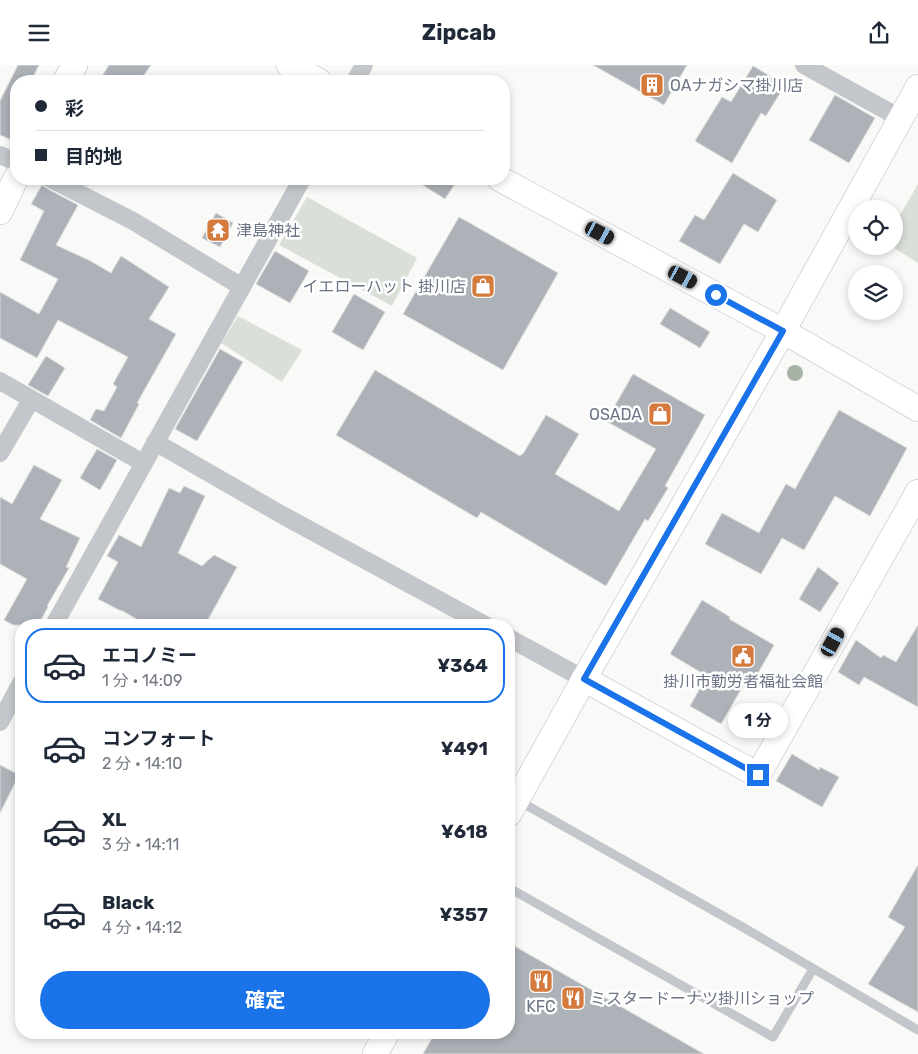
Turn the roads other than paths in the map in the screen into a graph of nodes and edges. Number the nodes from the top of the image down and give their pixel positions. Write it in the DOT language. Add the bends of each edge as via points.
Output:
graph roads {
  1 [pos="289,65"];
  2 [pos="804,65"];
  3 [pos="307,75"];
  4 [pos="918,87"];
  5 [pos="900,118"];
  6 [pos="510,184"];
  7 [pos="13,185"];
  8 [pos="63,185"];
  9 [pos="299,185"];
  10 [pos="0,212"];
  11 [pos="242,287"];
  12 [pos="783,331"];
  13 [pos="0,381"];
  14 [pos="31,399"];
  15 [pos="918,409"];
  16 [pos="155,442"];
  17 [pos="0,453"];
  18 [pos="143,463"];
  19 [pos="918,492"];
  20 [pos="57,619"];
  21 [pos="474,619"];
  22 [pos="515,641"];
  23 [pos="584,679"];
  24 [pos="15,694"];
  25 [pos="0,722"];
  26 [pos="515,803"];
  27 [pos="515,808"];
  28 [pos="515,891"];
  29 [pos="813,969"];
  30 [pos="918,1030"];
  31 [pos="384,1039"];
  32 [pos="375,1054"];
  1 -- 3 [label="street"];
  2 -- 5 [label="street"];
  4 -- 5 [label="street"];
  5 -- 12 [label="street"];
  6 -- 12 [label="street"];
  7 -- 10 [label="street"];
  8 -- 11 [label="street" via="133,221"];
  9 -- 11 [label="street"];
  11 -- 16 [label="street"];
  12 -- 15 [label="street"];
  12 -- 23 [label="street"];
  13 -- 14 [label="street"];
  14 -- 17 [label="street"];
  14 -- 18 [label="street"];
  16 -- 18 [label="street"];
  16 -- 21 [label="street" via="284,517"];
  18 -- 20 [label="street"];
  19 -- 23 [label="street" via="758,775"];
  22 -- 23 [label="street"];
  23 -- 26 [label="street"];
  24 -- 25 [label="street"];
  27 -- 29 [label="lane" via="738,925"];
  28 -- 29 [label="lane" via="772,1037"];
  29 -- 30 [label="lane"];
  31 -- 32 [label="street"];
}
